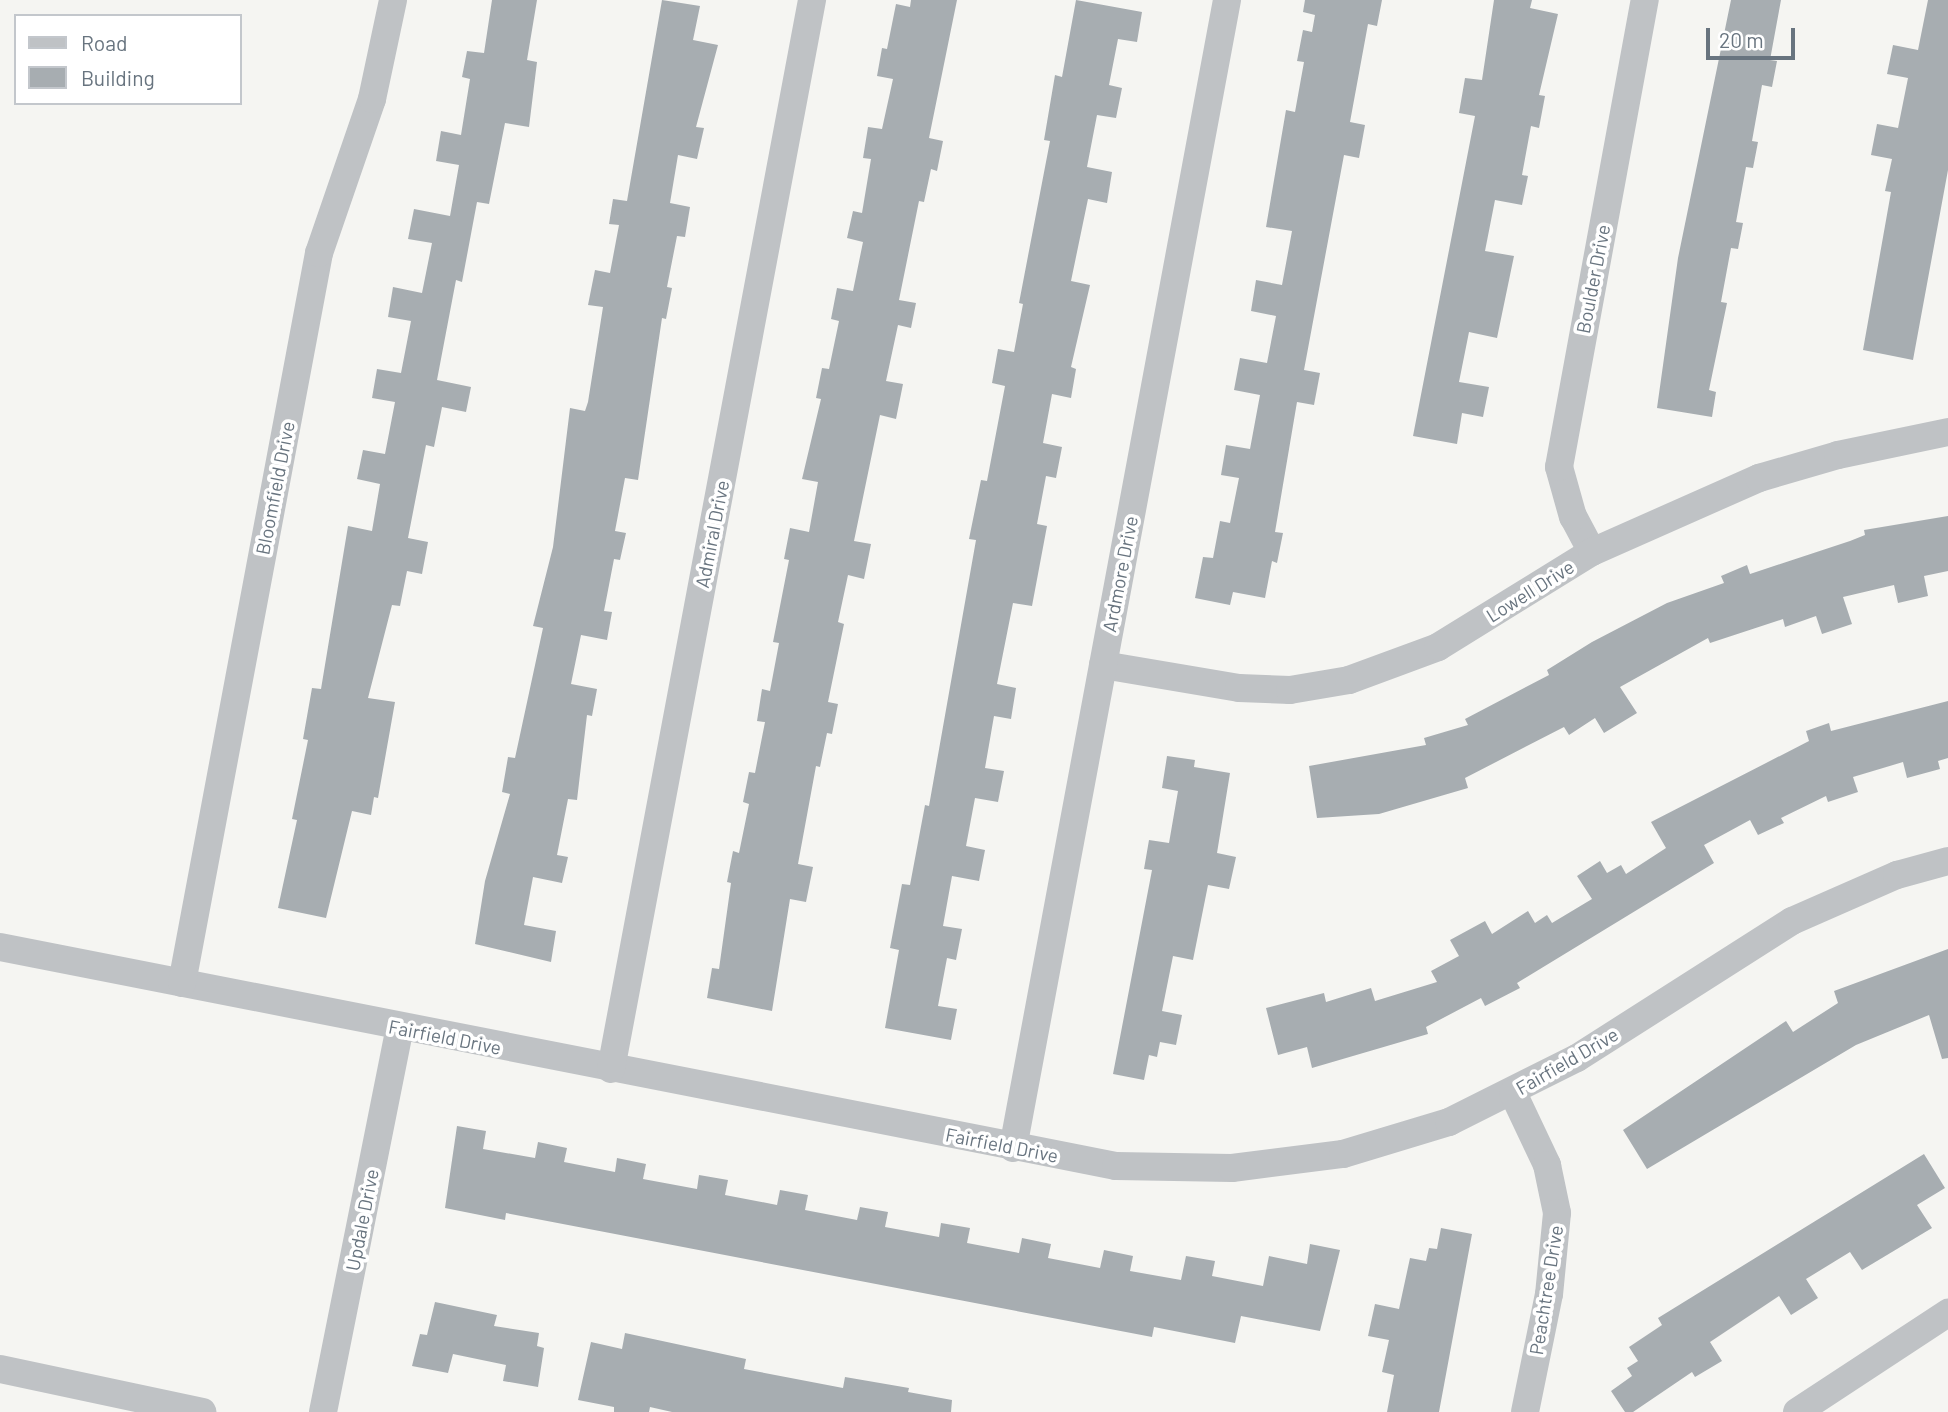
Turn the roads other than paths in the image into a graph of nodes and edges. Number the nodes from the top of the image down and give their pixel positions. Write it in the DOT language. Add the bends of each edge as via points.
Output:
graph roads {
  1 [pos="393,0"];
  2 [pos="812,0"];
  3 [pos="1227,0"];
  4 [pos="1645,0"];
  5 [pos="1948,432"];
  6 [pos="1592,552"];
  7 [pos="1103,665"];
  8 [pos="1948,861"];
  9 [pos="0,947"];
  10 [pos="182,983"];
  11 [pos="400,1028"];
  12 [pos="611,1069"];
  13 [pos="1513,1093"];
  14 [pos="1013,1147"];
  15 [pos="1948,1312"];
  16 [pos="0,1369"];
  17 [pos="1800,1411"];
  18 [pos="202,1412"];
  19 [pos="323,1412"];
  20 [pos="1525,1412"];
  1 -- 10 [label="street, Bloomfield Drive" via="372,99 319,253"];
  2 -- 12 [label="street, Admiral Drive"];
  3 -- 7 [label="street, Ardmore Drive"];
  4 -- 6 [label="street, Boulder Drive" via="1559,467 1568,505"];
  5 -- 6 [label="street, Lowell Drive" via="1838,455 1759,478"];
  6 -- 7 [label="street, Lowell Drive" via="1438,647 1349,680 1290,690 1239,688"];
  7 -- 14 [label="street, Ardmore Drive"];
  8 -- 13 [label="street, Fairfield Drive" via="1897,875 1792,921 1577,1058"];
  9 -- 10 [label="street, Fairfield Drive"];
  10 -- 11 [label="street, Fairfield Drive"];
  11 -- 12 [label="street, Fairfield Drive"];
  11 -- 19 [label="street, Updale Drive"];
  12 -- 14 [label="street, Fairfield Drive"];
  13 -- 14 [label="street, Fairfield Drive" via="1398,1139 1287,1164 1174,1169 1116,1166"];
  13 -- 20 [label="street, Peachtree Drive" via="1547,1165 1557,1213 1549,1294"];
  15 -- 17 [label="street"];
  16 -- 18 [label="street"];
}
